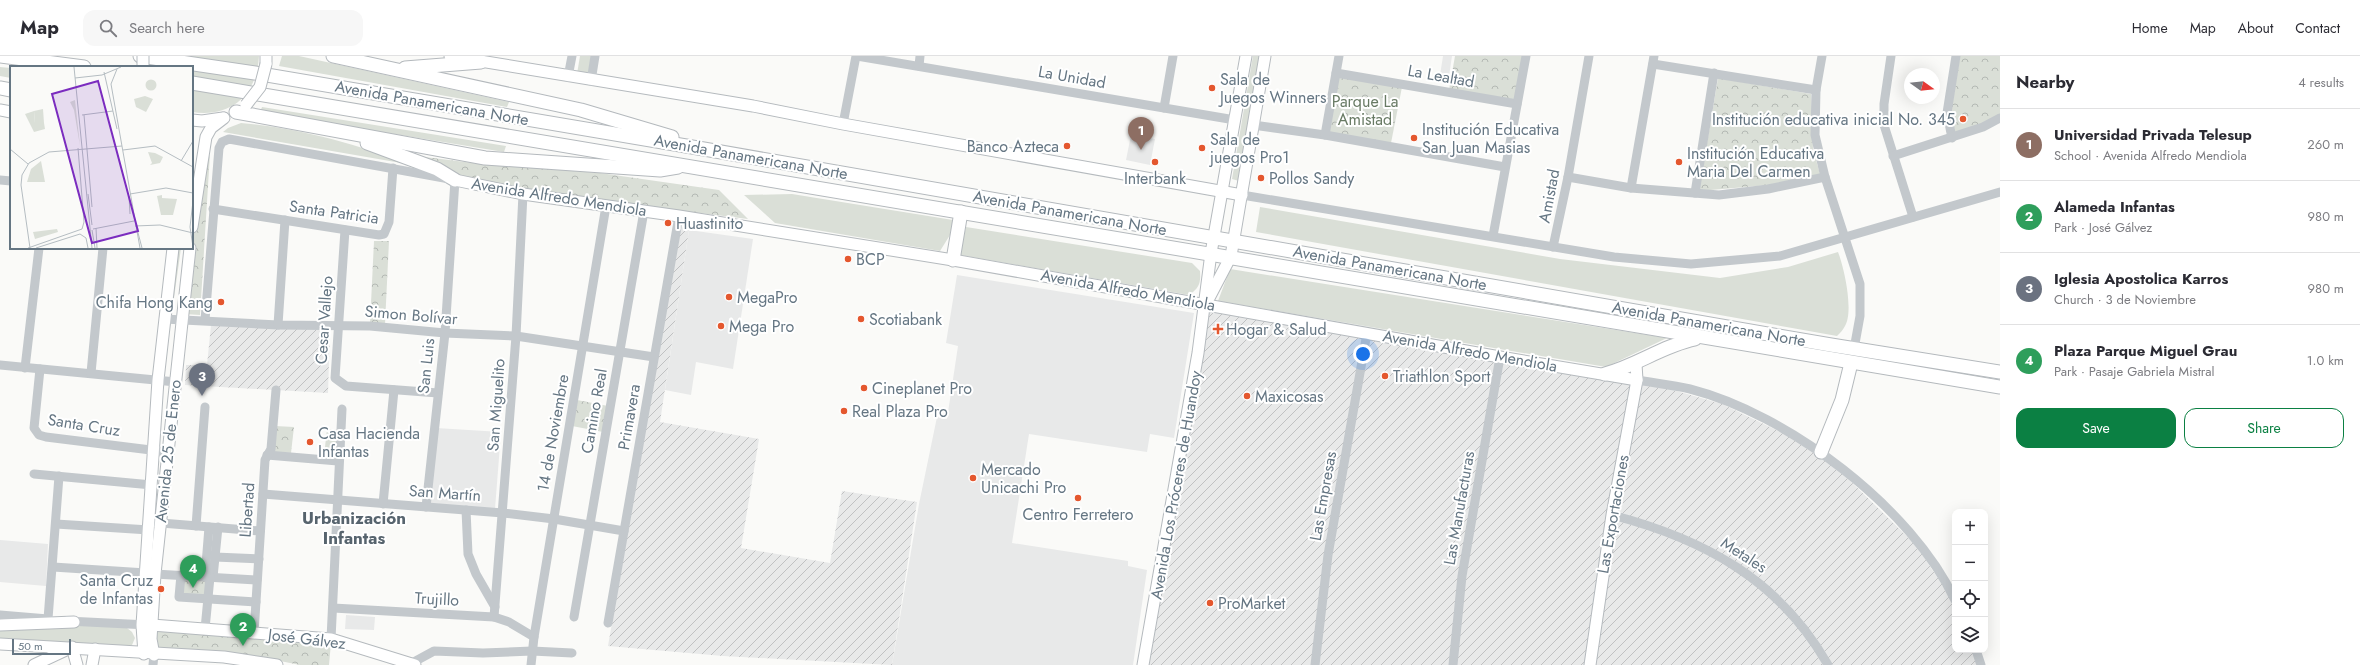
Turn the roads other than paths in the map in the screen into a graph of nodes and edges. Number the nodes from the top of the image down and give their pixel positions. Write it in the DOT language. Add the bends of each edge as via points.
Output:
graph roads {
  1 [pos="0,56"];
  2 [pos="142,56"];
  3 [pos="333,56"];
  4 [pos="452,56"];
  5 [pos="572,56"];
  6 [pos="595,56"];
  7 [pos="857,56"];
  8 [pos="920,56"];
  9 [pos="1173,56"];
  10 [pos="1246,56"];
  11 [pos="1265,56"];
  12 [pos="1340,56"];
  13 [pos="1526,56"];
  14 [pos="1589,56"];
  15 [pos="1822,56"];
  16 [pos="1891,56"];
  17 [pos="1956,56"];
  18 [pos="266,60"];
  19 [pos="1653,60"];
  20 [pos="481,62"];
  21 [pos="76,66"];
  22 [pos="143,66"];
  23 [pos="919,66"];
  24 [pos="392,70"];
  25 [pos="1336,73"];
  26 [pos="1714,74"];
  27 [pos="568,77"];
  28 [pos="591,81"];
  29 [pos="193,83"];
  30 [pos="0,88"];
  31 [pos="10,90"];
  32 [pos="1816,90"];
  33 [pos="10,96"];
  34 [pos="0,97"];
  35 [pos="1517,104"];
  36 [pos="241,108"];
  37 [pos="1164,108"];
  38 [pos="0,110"];
  39 [pos="10,112"];
  40 [pos="224,118"];
  41 [pos="2000,118"];
  42 [pos="193,120"];
  43 [pos="1235,120"];
  44 [pos="843,124"];
  45 [pos="1253,125"];
  46 [pos="342,132"];
  47 [pos="1325,135"];
  48 [pos="1952,138"];
  49 [pos="700,148"];
  50 [pos="1893,156"];
  51 [pos="688,165"];
  52 [pos="1505,167"];
  53 [pos="393,168"];
  54 [pos="1568,177"];
  55 [pos="1825,177"];
  56 [pos="0,180"];
  57 [pos="455,180"];
  58 [pos="10,181"];
  59 [pos="1631,188"];
  60 [pos="1222,191"];
  61 [pos="2000,192"];
  62 [pos="1695,193"];
  63 [pos="523,194"];
  64 [pos="1242,195"];
  65 [pos="606,206"];
  66 [pos="213,209"];
  67 [pos="644,211"];
  68 [pos="961,212"];
  69 [pos="679,216"];
  70 [pos="1913,217"];
  71 [pos="285,220"];
  72 [pos="193,222"];
  73 [pos="345,230"];
  74 [pos="1493,236"];
  75 [pos="1214,237"];
  76 [pos="1845,238"];
  77 [pos="1233,240"];
  78 [pos="1553,247"];
  79 [pos="39,249"];
  80 [pos="103,249"];
  81 [pos="173,249"];
  82 [pos="190,249"];
  83 [pos="1211,253"];
  84 [pos="1231,256"];
  85 [pos="953,260"];
  86 [pos="1206,304"];
  87 [pos="164,319"];
  88 [pos="182,319"];
  89 [pos="205,320"];
  90 [pos="278,325"];
  91 [pos="338,326"];
  92 [pos="445,333"];
  93 [pos="1367,333"];
  94 [pos="516,336"];
  95 [pos="1704,338"];
  96 [pos="584,345"];
  97 [pos="1854,349"];
  98 [pos="620,352"];
  99 [pos="654,357"];
  100 [pos="1500,357"];
  101 [pos="1851,363"];
  102 [pos="1636,364"];
  103 [pos="0,365"];
  104 [pos="25,368"];
  105 [pos="40,369"];
  106 [pos="2000,372"];
  107 [pos="91,374"];
  108 [pos="1605,374"];
  109 [pos="158,380"];
  110 [pos="1637,380"];
  111 [pos="176,382"];
  112 [pos="2000,387"];
  113 [pos="276,390"];
  114 [pos="394,390"];
  115 [pos="438,393"];
  116 [pos="205,407"];
  117 [pos="342,409"];
  118 [pos="154,451"];
  119 [pos="167,452"];
  120 [pos="1821,452"];
  121 [pos="268,455"];
  122 [pos="338,461"];
  123 [pos="34,474"];
  124 [pos="59,476"];
  125 [pos="152,485"];
  126 [pos="263,494"];
  127 [pos="338,500"];
  128 [pos="383,504"];
  129 [pos="426,507"];
  130 [pos="466,510"];
  131 [pos="503,513"];
  132 [pos="1612,515"];
  133 [pos="554,519"];
  134 [pos="161,523"];
  135 [pos="56,524"];
  136 [pos="149,526"];
  137 [pos="196,526"];
  138 [pos="589,526"];
  139 [pos="213,527"];
  140 [pos="260,531"];
  141 [pos="624,531"];
  142 [pos="215,557"];
  143 [pos="259,559"];
  144 [pos="53,567"];
  145 [pos="150,573"];
  146 [pos="180,575"];
  147 [pos="209,577"];
  148 [pos="258,580"];
  149 [pos="1952,595"];
  150 [pos="208,599"];
  151 [pos="256,602"];
  152 [pos="495,607"];
  153 [pos="333,608"];
  154 [pos="0,615"];
  155 [pos="494,617"];
  156 [pos="574,617"];
  157 [pos="48,619"];
  158 [pos="74,622"];
  159 [pos="608,623"];
  160 [pos="0,625"];
  161 [pos="147,625"];
  162 [pos="205,629"];
  163 [pos="254,633"];
  164 [pos="534,637"];
  165 [pos="331,639"];
  166 [pos="0,644"];
  167 [pos="72,647"];
  168 [pos="95,649"];
  169 [pos="532,651"];
  170 [pos="572,653"];
  171 [pos="1977,653"];
  172 [pos="150,658"];
  173 [pos="414,664"];
  174 [pos="34,665"];
  175 [pos="76,665"];
  176 [pos="92,665"];
  177 [pos="277,665"];
  178 [pos="531,665"];
  179 [pos="1144,665"];
  180 [pos="1315,665"];
  181 [pos="1453,665"];
  182 [pos="1590,665"];
  183 [pos="1828,665"];
  184 [pos="1981,665"];
  1 -- 21 [label="highway"];
  2 -- 22 [label="main road, bridge"];
  2 -- 49 [label="highway, Avenida Panamericana Norte" via="255,72"];
  3 -- 24 [label="highway"];
  4 -- 20 [label="main road"];
  5 -- 27 [label="street"];
  6 -- 28 [label="street"];
  7 -- 23 [label="street, La Unidad"];
  7 -- 44 [label="street"];
  8 -- 23 [label="street"];
  9 -- 37 [label="street"];
  10 -- 43 [label="main road, Avenida Los Próceres de Huandoy"];
  11 -- 45 [label="main road, Avenida Los Próceres de Huandoy"];
  12 -- 25 [label="street"];
  13 -- 35 [label="street"];
  14 -- 54 [label="street, Amistad"];
  15 -- 32 [label="street"];
  16 -- 50 [label="street" via="1884,104 1884,125"];
  17 -- 48 [label="street" via="1947,113"];
  18 -- 36 [label="main road, bridge" via="260,87"];
  19 -- 26 [label="street"];
  19 -- 59 [label="street"];
  20 -- 24 [label="highway"];
  20 -- 27 [label="main road"];
  23 -- 37 [label="street, La Unidad"];
  24 -- 49 [label="highway" via="581,110 660,132"];
  25 -- 35 [label="street, La Lealtad"];
  25 -- 47 [label="street"];
  26 -- 32 [label="street"];
  26 -- 62 [label="street"];
  27 -- 28 [label="main road"];
  28 -- 44 [label="main road" via="753,106"];
  29 -- 51 [label="highway, Avenida Panamericana Norte"];
  30 -- 31 [label="highway"];
  32 -- 55 [label="street" via="1815,135"];
  33 -- 34 [label="highway"];
  35 -- 52 [label="street"];
  36 -- 40 [label="main road"];
  36 -- 46 [label="highway"];
  37 -- 43 [label="street, La Unidad"];
  38 -- 39 [label="main road"];
  40 -- 42 [label="main road"];
  40 -- 72 [label="main road" via="211,128 206,137"];
  41 -- 48 [label="street"];
  43 -- 60 [label="main road, Avenida Los Próceres de Huandoy"];
  44 -- 60 [label="main road"];
  45 -- 47 [label="street"];
  45 -- 64 [label="main road, Avenida Los Próceres de Huandoy"];
  46 -- 51 [label="highway" via="485,158 660,170"];
  46 -- 57 [label="highway" via="437,169"];
  47 -- 52 [label="street"];
  48 -- 50 [label="street"];
  49 -- 75 [label="highway, Avenida Panamericana Norte"];
  50 -- 70 [label="street"];
  51 -- 68 [label="highway, Avenida Panamericana Norte"];
  52 -- 74 [label="street"];
  53 -- 57 [label="street, Avenida Alfredo Mendiola"];
  53 -- 66 [label="street, Avenida Alfredo Mendiola" via="229,140 222,142 219,148"];
  53 -- 73 [label="street, Santa Patricia" via="389,222 384,234"];
  54 -- 59 [label="street"];
  54 -- 78 [label="street, Amistad"];
  55 -- 62 [label="street" via="1768,189 1719,195"];
  55 -- 76 [label="street"];
  56 -- 58 [label="street"];
  57 -- 63 [label="main road, Avenida Alfredo Mendiola"];
  57 -- 92 [label="street, San Luis"];
  59 -- 62 [label="street"];
  60 -- 64 [label="main road"];
  60 -- 75 [label="main road, Avenida Los Próceres de Huandoy"];
  61 -- 70 [label="street"];
  63 -- 65 [label="main road, Avenida Alfredo Mendiola"];
  63 -- 94 [label="street, San Miguelito"];
  64 -- 74 [label="street"];
  64 -- 77 [label="main road, Avenida Los Próceres de Huandoy"];
  65 -- 67 [label="main road, Avenida Alfredo Mendiola"];
  65 -- 96 [label="street, 14 de Noviembre"];
  66 -- 71 [label="street, Santa Patricia"];
  66 -- 89 [label="street"];
  67 -- 69 [label="main road, Avenida Alfredo Mendiola"];
  67 -- 98 [label="street, Camino Real"];
  68 -- 83 [label="highway, Avenida Panamericana Norte"];
  68 -- 85 [label="highway"];
  69 -- 85 [label="main road, Avenida Alfredo Mendiola"];
  69 -- 99 [label="street, Primavera"];
  70 -- 76 [label="street"];
  71 -- 73 [label="street, Santa Patricia"];
  71 -- 90 [label="street"];
  73 -- 91 [label="street, Cesar Vallejo"];
  74 -- 78 [label="street"];
  75 -- 77 [label="highway, Avenida Panamericana Norte"];
  75 -- 83 [label="main road, Avenida Los Próceres de Huandoy"];
  76 -- 78 [label="street" via="1780,256 1691,264 1646,262"];
  76 -- 97 [label="street" via="1860,284 1860,316"];
  77 -- 84 [label="main road, Avenida Los Próceres de Huandoy"];
  77 -- 97 [label="highway, Avenida Panamericana Norte"];
  79 -- 104 [label="street"];
  80 -- 107 [label="street"];
  81 -- 87 [label="main road, Avenida 25 de Enero"];
  82 -- 88 [label="main road, Avenida 25 de Enero"];
  83 -- 84 [label="highway, Avenida Panamericana Norte"];
  83 -- 86 [label="main road, Avenida Los Próceres de Huandoy"];
  84 -- 86 [label="main road, Avenida Los Próceres de Huandoy"];
  84 -- 95 [label="highway, Avenida Panamericana Norte"];
  85 -- 86 [label="main road, Avenida Alfredo Mendiola"];
  86 -- 93 [label="main road, Avenida Alfredo Mendiola"];
  86 -- 179 [label="main road, Avenida Los Próceres de Huandoy"];
  87 -- 88 [label="street, Simon Bolívar"];
  87 -- 109 [label="main road, Avenida 25 de Enero"];
  88 -- 89 [label="street, Simon Bolívar"];
  88 -- 111 [label="main road, Avenida 25 de Enero"];
  89 -- 90 [label="street, Simon Bolívar"];
  90 -- 91 [label="street, Simon Bolívar"];
  91 -- 92 [label="street, Simon Bolívar" via="370,326"];
  91 -- 114 [label="street, Cesar Vallejo" via="335,378 346,386"];
  92 -- 94 [label="street, Simon Bolívar"];
  92 -- 115 [label="street, San Luis"];
  93 -- 100 [label="main road, Avenida Alfredo Mendiola"];
  93 -- 180 [label="street, Las Empresas" via="1328,556"];
  94 -- 96 [label="street, Simon Bolívar"];
  94 -- 131 [label="street, San Miguelito"];
  95 -- 101 [label="highway, Avenida Panamericana Norte"];
  95 -- 102 [label="highway" via="1677,343"];
  96 -- 98 [label="street, Simon Bolívar"];
  96 -- 133 [label="street, 14 de Noviembre"];
  97 -- 106 [label="highway, Avenida Panamericana Norte"];
  98 -- 99 [label="street, Simon Bolívar"];
  98 -- 138 [label="street, Camino Real"];
  99 -- 141 [label="street, Primavera"];
  100 -- 108 [label="main road, Avenida Alfredo Mendiola"];
  100 -- 181 [label="street, Las Manufacturas" via="1462,576"];
  101 -- 112 [label="highway, Avenida Panamericana Norte"];
  101 -- 120 [label="highway" via="1842,400"];
  102 -- 108 [label="highway"];
  102 -- 110 [label="main road, Las Exportaciones"];
  103 -- 104 [label="street"];
  104 -- 105 [label="street"];
  105 -- 107 [label="street"];
  105 -- 118 [label="street, Santa Cruz" via="34,428 39,435"];
  107 -- 109 [label="street"];
  108 -- 110 [label="main road, Avenida Alfredo Mendiola"];
  109 -- 111 [label="street"];
  109 -- 118 [label="main road, Avenida 25 de Enero"];
  110 -- 120 [label="street, Avenida Alfredo Mendiola" via="1691,390 1728,402"];
  110 -- 132 [label="main road, Las Exportaciones"];
  111 -- 119 [label="main road, Avenida 25 de Enero"];
  113 -- 121 [label="street, Libertad" via="271,449"];
  114 -- 115 [label="street, Cesar Vallejo"];
  114 -- 128 [label="street"];
  115 -- 129 [label="street, San Luis"];
  116 -- 137 [label="street"];
  117 -- 122 [label="street"];
  118 -- 119 [label="street, Santa Cruz"];
  118 -- 125 [label="main road, Avenida 25 de Enero"];
  119 -- 134 [label="main road, Avenida 25 de Enero"];
  120 -- 149 [label="street, Avenida Alfredo Mendiola" via="1886,507 1919,543"];
  121 -- 122 [label="street"];
  121 -- 126 [label="street, Libertad" via="265,460"];
  122 -- 127 [label="street"];
  123 -- 124 [label="street"];
  124 -- 125 [label="street"];
  124 -- 135 [label="street"];
  125 -- 136 [label="main road, Avenida 25 de Enero"];
  126 -- 127 [label="street, San Martín"];
  126 -- 140 [label="street, Libertad"];
  127 -- 128 [label="street, San Martín"];
  127 -- 153 [label="street"];
  128 -- 129 [label="street, San Martín"];
  129 -- 130 [label="street, San Martín"];
  130 -- 131 [label="street, San Martín"];
  130 -- 152 [label="street" via="468,554"];
  131 -- 133 [label="street, San Martín"];
  131 -- 152 [label="street, San Miguelito"];
  132 -- 182 [label="main road, Las Exportaciones"];
  132 -- 183 [label="street, Metales" via="1672,533 1698,544 1745,571 1801,623"];
  133 -- 138 [label="street, San Martín"];
  133 -- 164 [label="street, 14 de Noviembre"];
  134 -- 136 [label="street"];
  134 -- 137 [label="street"];
  134 -- 145 [label="main road, Avenida 25 de Enero"];
  135 -- 136 [label="street"];
  135 -- 144 [label="street"];
  136 -- 145 [label="main road, Avenida 25 de Enero"];
  137 -- 139 [label="street"];
  138 -- 141 [label="street, San Martín"];
  138 -- 156 [label="street, Camino Real"];
  139 -- 140 [label="street"];
  139 -- 142 [label="street"];
  139 -- 147 [label="street"];
  140 -- 143 [label="street, Libertad"];
  141 -- 159 [label="street, Primavera"];
  142 -- 143 [label="street"];
  142 -- 147 [label="street"];
  143 -- 148 [label="street, Libertad"];
  144 -- 145 [label="street"];
  144 -- 157 [label="street"];
  145 -- 146 [label="street"];
  145 -- 161 [label="main road, Avenida 25 de Enero"];
  146 -- 147 [label="street"];
  146 -- 150 [label="street" via="179,598"];
  147 -- 148 [label="street"];
  147 -- 150 [label="street"];
  148 -- 151 [label="street, Libertad"];
  150 -- 151 [label="street"];
  150 -- 162 [label="street"];
  151 -- 163 [label="street, Libertad"];
  152 -- 155 [label="street, San Miguelito"];
  153 -- 155 [label="street, Trujillo"];
  153 -- 165 [label="street"];
  154 -- 157 [label="street"];
  155 -- 164 [label="street, Trujillo" via="509,622"];
  157 -- 158 [label="street"];
  158 -- 160 [label="main road"];
  158 -- 161 [label="street"];
  161 -- 162 [label="main road, José Gálvez"];
  161 -- 172 [label="main road, Avenida 25 de Enero"];
  162 -- 163 [label="main road, José Gálvez"];
  163 -- 165 [label="main road, José Gálvez"];
  164 -- 169 [label="street, 14 de Noviembre"];
  165 -- 173 [label="main road, José Gálvez"];
  166 -- 167 [label="main road" via="47,648"];
  167 -- 168 [label="main road"];
  167 -- 174 [label="main road"];
  167 -- 175 [label="main road"];
  168 -- 172 [label="main road"];
  168 -- 176 [label="main road"];
  169 -- 170 [label="street, José Gálvez"];
  169 -- 173 [label="street, José Gálvez" via="434,651"];
  169 -- 178 [label="street, 14 de Noviembre"];
  171 -- 184 [label="street"];
  172 -- 177 [label="main road" via="224,658"];
}
